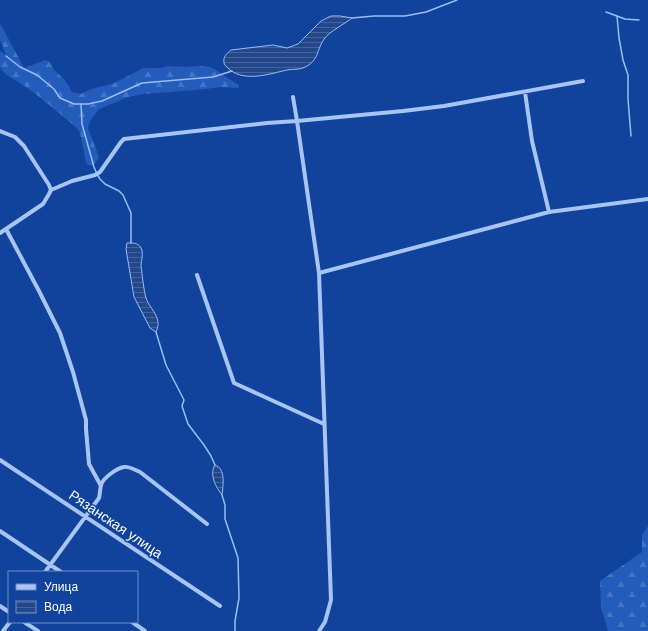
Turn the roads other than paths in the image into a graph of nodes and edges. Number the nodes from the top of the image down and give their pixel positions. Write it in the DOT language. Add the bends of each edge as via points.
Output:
graph roads {
  1 [pos="583,81"];
  2 [pos="525,92"];
  3 [pos="293,97"];
  4 [pos="297,121"];
  5 [pos="0,131"];
  6 [pos="50,190"];
  7 [pos="648,199"];
  8 [pos="549,212"];
  9 [pos="6,229"];
  10 [pos="0,233"];
  11 [pos="318,273"];
  12 [pos="197,275"];
  13 [pos="324,424"];
  14 [pos="0,460"];
  15 [pos="101,486"];
  16 [pos="85,517"];
  17 [pos="207,524"];
  18 [pos="0,531"];
  19 [pos="50,565"];
  20 [pos="46,571"];
  21 [pos="59,571"];
  22 [pos="220,606"];
  23 [pos="9,623"];
  24 [pos="26,623"];
  25 [pos="133,623"];
  26 [pos="3,631"];
  27 [pos="38,631"];
  28 [pos="145,631"];
  29 [pos="319,631"];
  1 -- 2 [label="street"];
  2 -- 4 [label="street" via="444,106"];
  2 -- 8 [label="street" via="532,141"];
  3 -- 4 [label="street"];
  4 -- 6 [label="street" via="124,139 100,172"];
  4 -- 11 [label="street"];
  5 -- 6 [label="street" via="15,138 24,146"];
  6 -- 9 [label="street" via="43,204"];
  7 -- 8 [label="street"];
  8 -- 11 [label="street"];
  9 -- 10 [label="street"];
  9 -- 15 [label="street" via="60,333 86,420 89,464"];
  11 -- 13 [label="street"];
  12 -- 13 [label="street" via="234,384"];
  13 -- 29 [label="street" via="331,600 325,622"];
  14 -- 16 [label="street, Рязанская улица"];
  15 -- 16 [label="street" via="99,498"];
  15 -- 17 [label="street" via="112,472 124,467 132,468"];
  16 -- 19 [label="street"];
  16 -- 22 [label="street, Рязанская улица"];
  18 -- 19 [label="street"];
  19 -- 20 [label="street"];
  19 -- 21 [label="street"];
  23 -- 26 [label="street"];
  24 -- 27 [label="street"];
  25 -- 28 [label="street"];
}
